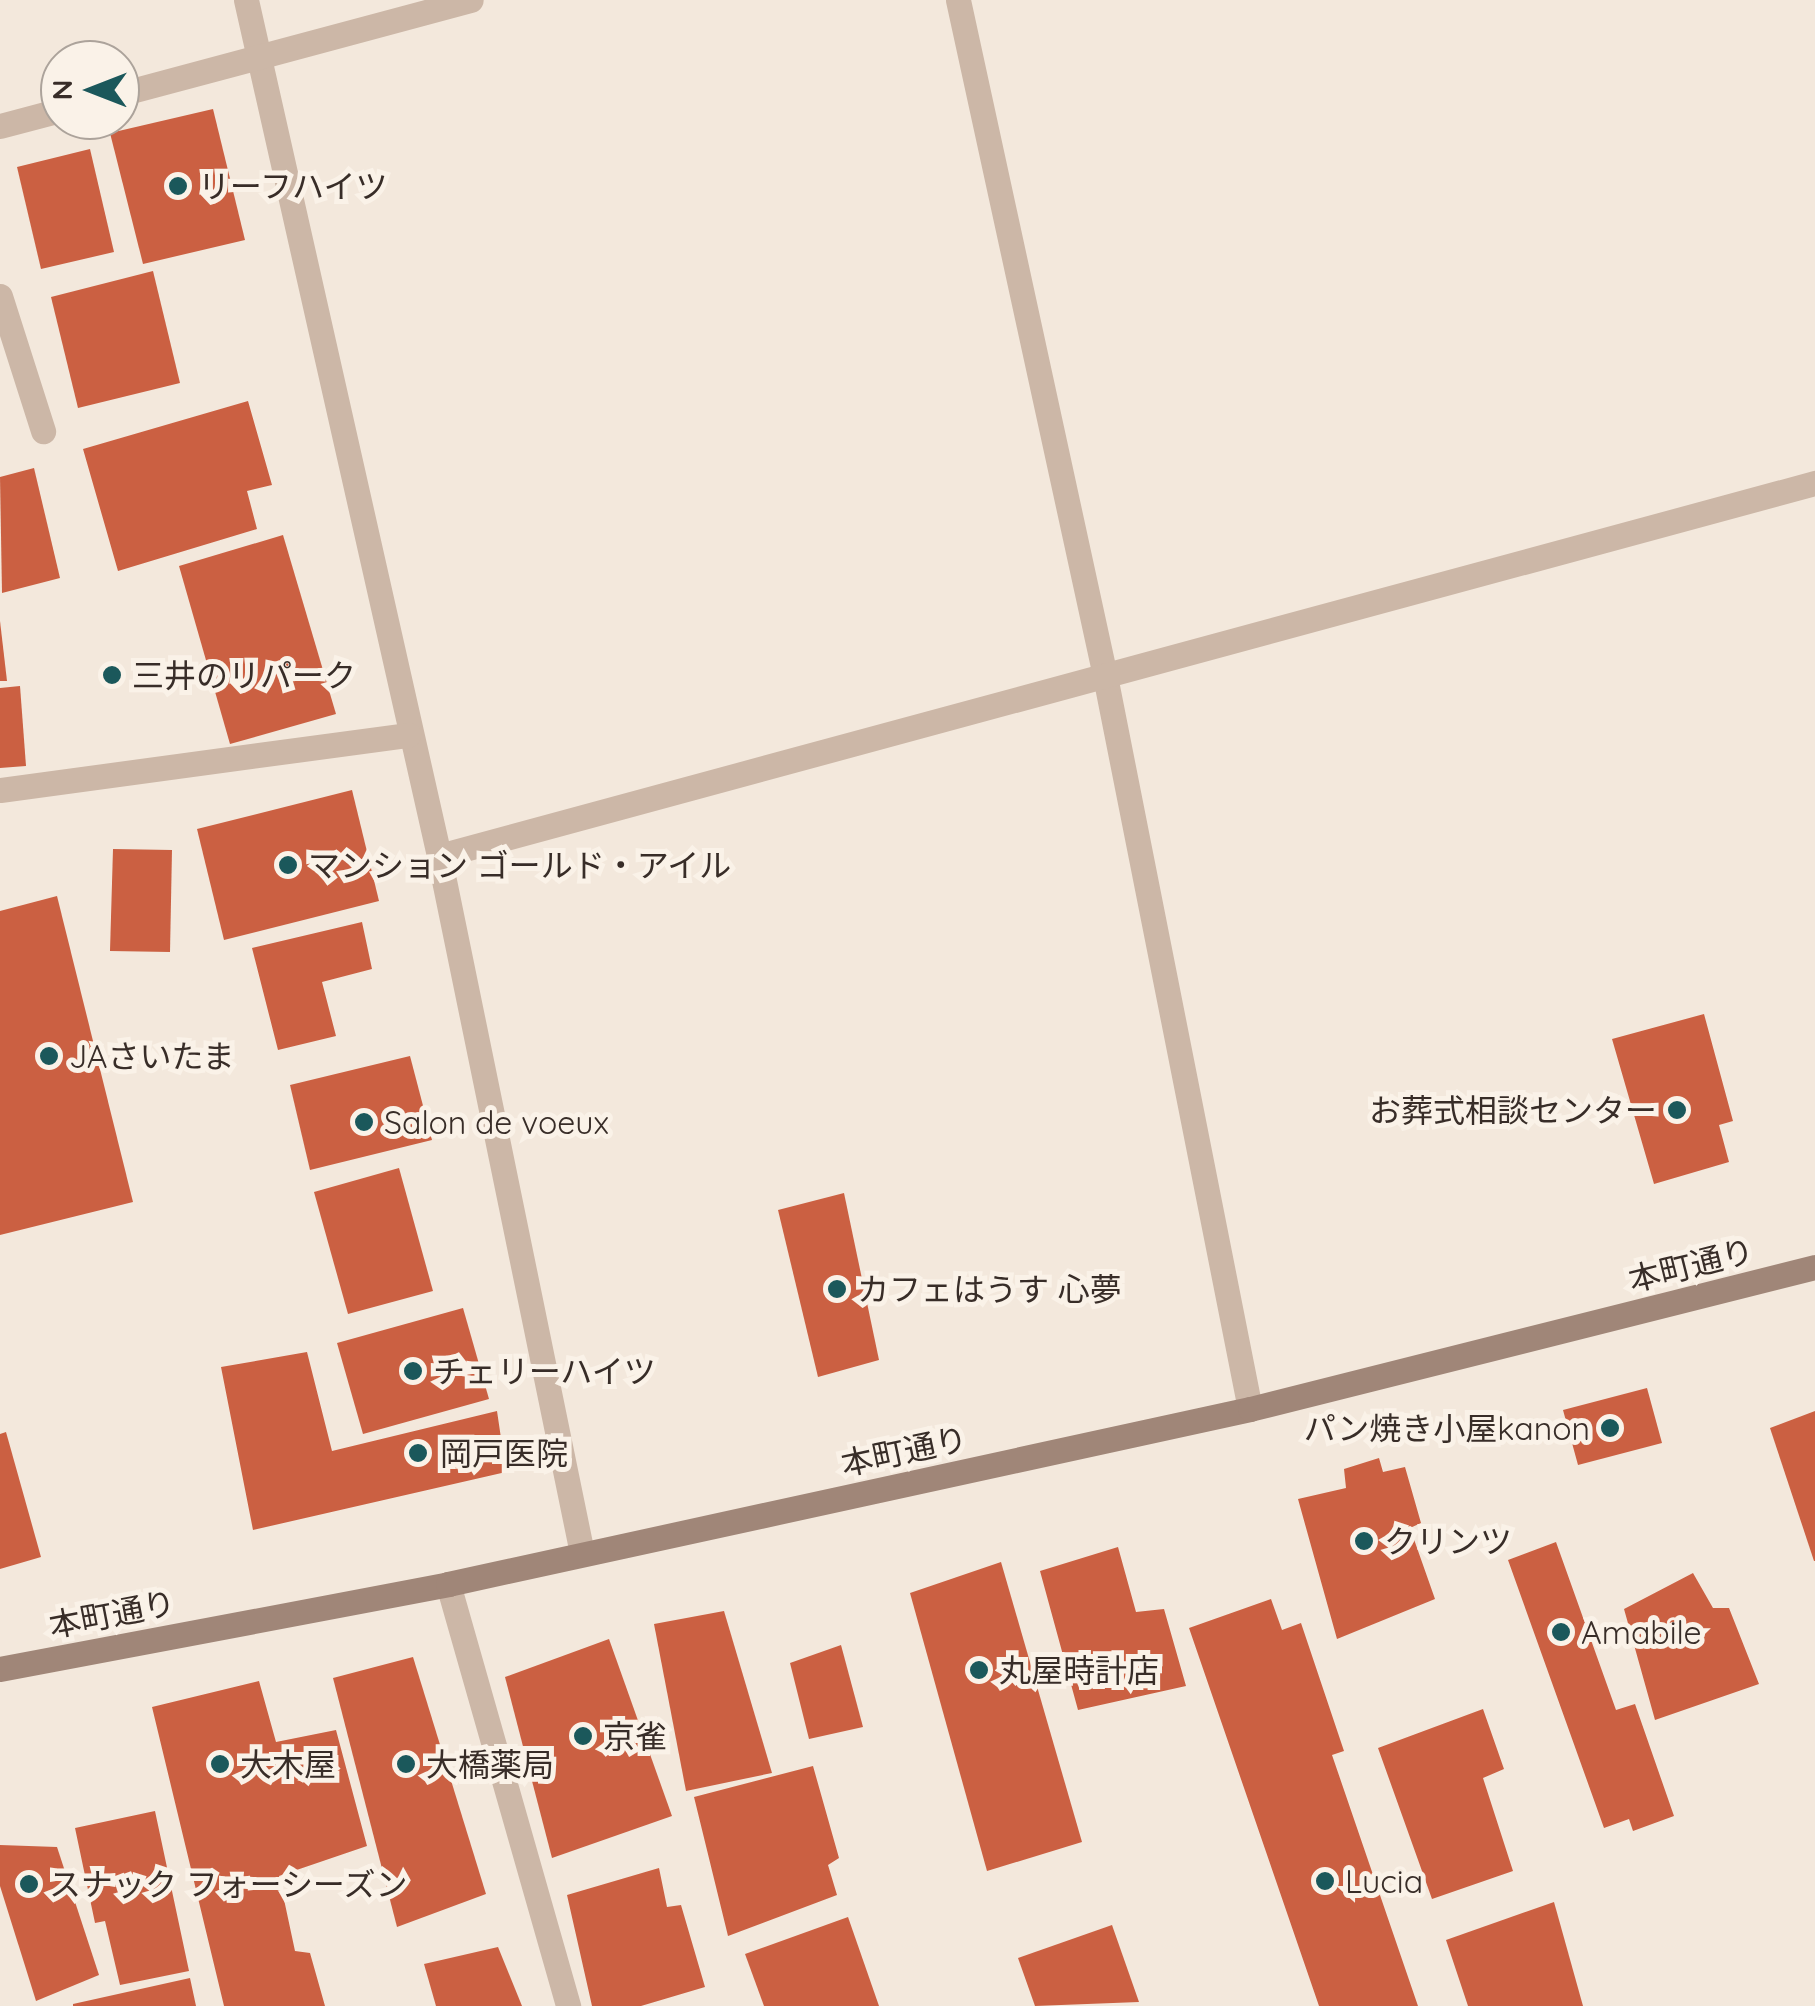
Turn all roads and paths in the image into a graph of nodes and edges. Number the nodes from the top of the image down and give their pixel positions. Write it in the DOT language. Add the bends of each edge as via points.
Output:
graph roads {
  1 [pos="246,0"];
  2 [pos="471,0"];
  3 [pos="958,0"];
  4 [pos="259,56"];
  5 [pos="140,89"];
  6 [pos="40,115"];
  7 [pos="0,126"];
  8 [pos="0,296"];
  9 [pos="42,431"];
  10 [pos="1815,484"];
  11 [pos="1105,676"];
  12 [pos="408,734"];
  13 [pos="0,790"];
  14 [pos="438,856"];
  15 [pos="1815,1267"];
  16 [pos="1250,1409"];
  17 [pos="582,1553"];
  18 [pos="448,1584"];
  19 [pos="0,1668"];
  20 [pos="568,2006"];
  1 -- 4 [label="street"];
  2 -- 4 [label="street"];
  3 -- 11 [label="street"];
  4 -- 5 [label="street"];
  4 -- 12 [label="street"];
  6 -- 7 [label="street"];
  8 -- 9 [label="street"];
  10 -- 11 [label="street"];
  11 -- 14 [label="street"];
  11 -- 16 [label="street"];
  12 -- 13 [label="street"];
  12 -- 14 [label="street"];
  14 -- 17 [label="street"];
  15 -- 16 [label="main road, 本町通り"];
  16 -- 17 [label="main road, 本町通り"];
  17 -- 18 [label="main road, 本町通り"];
  18 -- 19 [label="main road, 本町通り"];
  18 -- 20 [label="street"];
}
